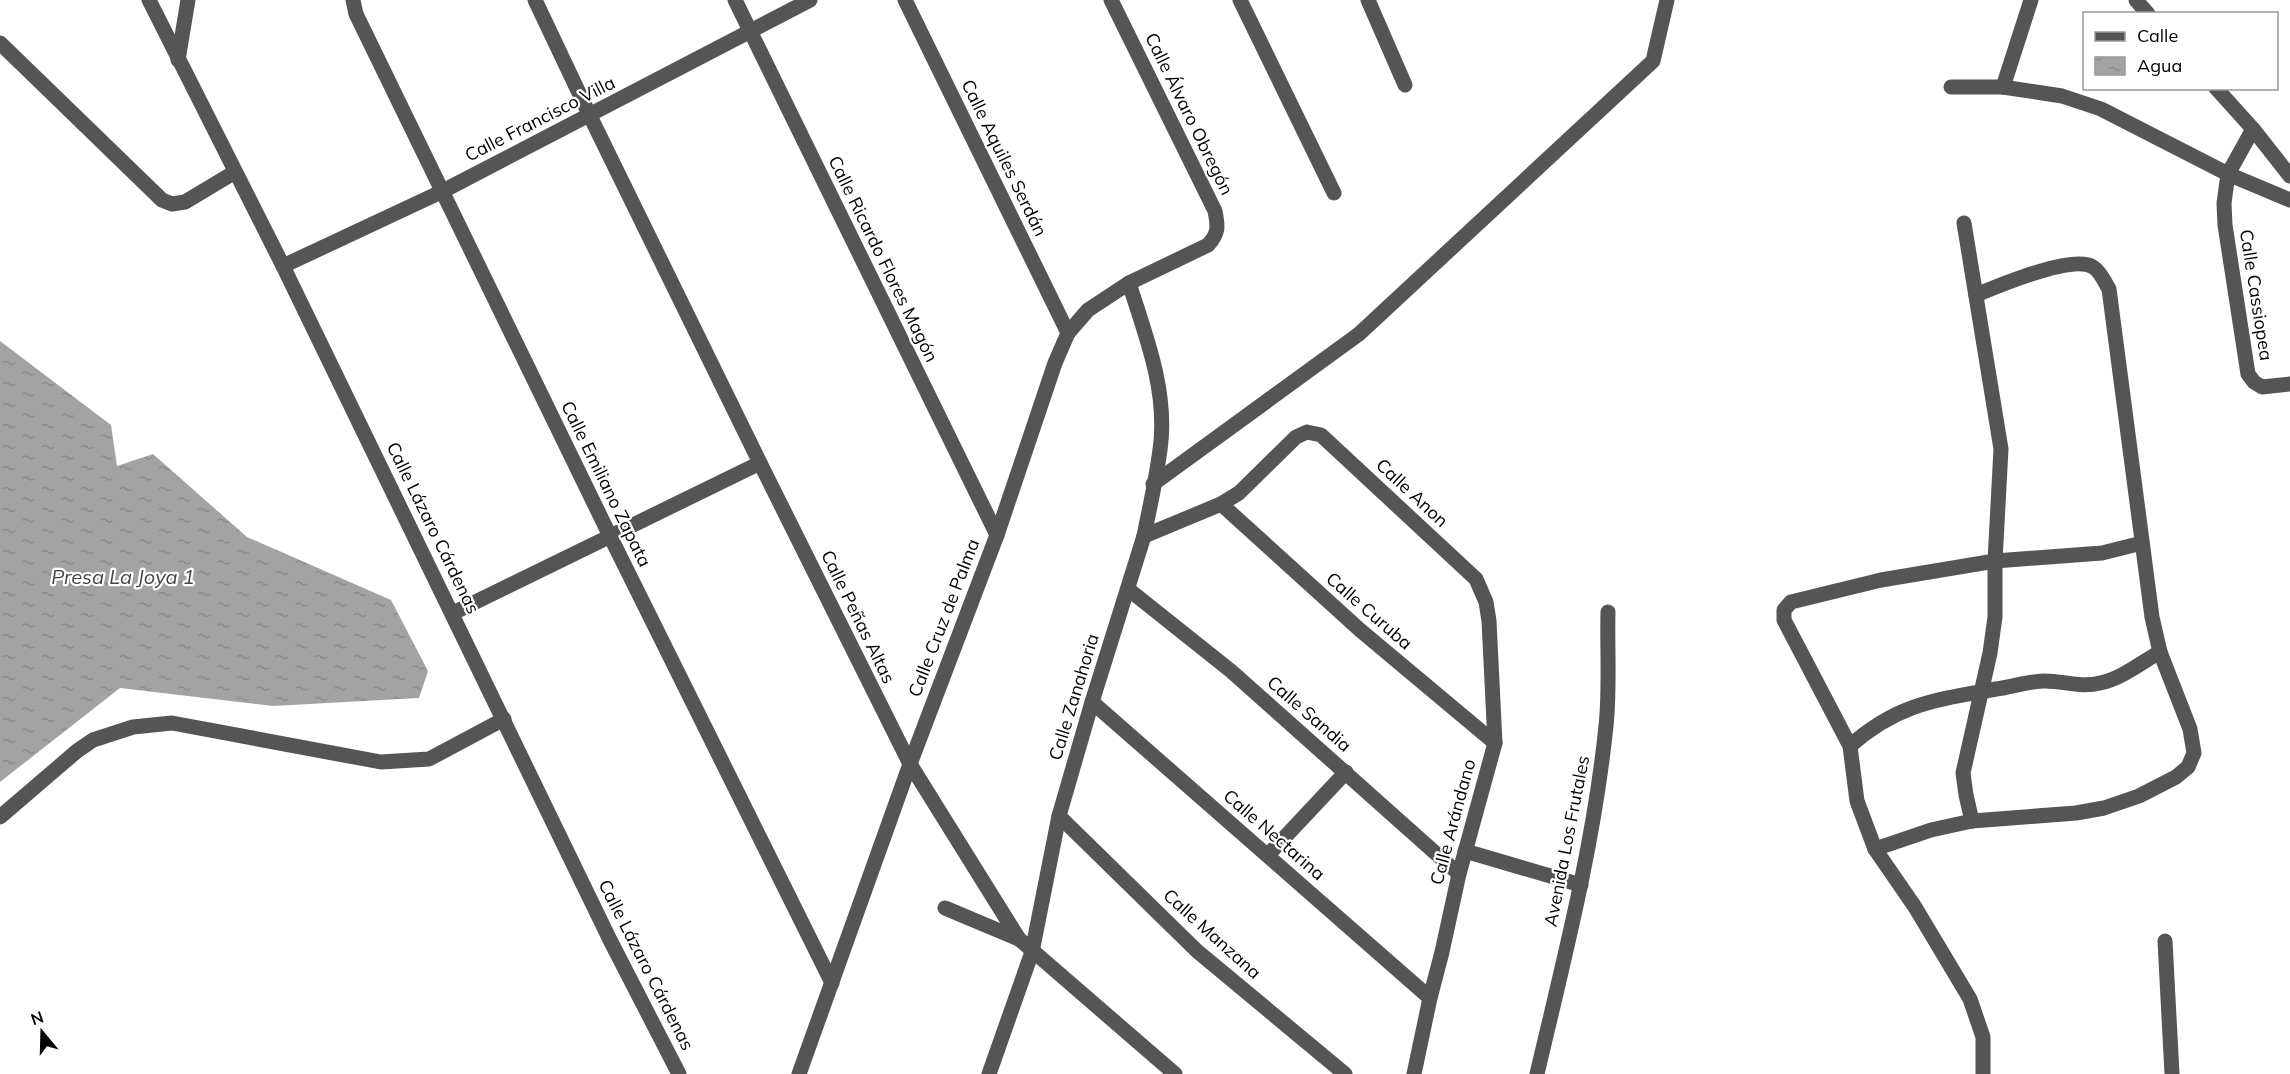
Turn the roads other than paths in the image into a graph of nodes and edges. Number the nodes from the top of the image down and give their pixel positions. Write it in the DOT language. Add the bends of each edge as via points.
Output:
graph roads {
  1 [pos="149,0"];
  2 [pos="188,0"];
  3 [pos="353,0"];
  4 [pos="535,0"];
  5 [pos="735,0"];
  6 [pos="810,0"];
  7 [pos="905,0"];
  8 [pos="1111,0"];
  9 [pos="1368,0"];
  10 [pos="1667,0"];
  11 [pos="2031,0"];
  12 [pos="2136,0"];
  13 [pos="1246,2"];
  14 [pos="2146,12"];
  15 [pos="749,31"];
  16 [pos="0,43"];
  17 [pos="178,60"];
  18 [pos="1405,85"];
  19 [pos="1951,87"];
  20 [pos="2003,87"];
  21 [pos="2218,90"];
  22 [pos="590,116"];
  23 [pos="2253,129"];
  24 [pos="235,172"];
  25 [pos="2228,174"];
  26 [pos="2290,176"];
  27 [pos="441,192"];
  28 [pos="1334,193"];
  29 [pos="2290,200"];
  30 [pos="1964,222"];
  31 [pos="1208,244"];
  32 [pos="283,266"];
  33 [pos="1129,283"];
  34 [pos="1976,295"];
  35 [pos="1068,333"];
  36 [pos="2290,384"];
  37 [pos="760,463"];
  38 [pos="1153,484"];
  39 [pos="1221,504"];
  40 [pos="997,535"];
  41 [pos="610,536"];
  42 [pos="1144,536"];
  43 [pos="2142,543"];
  44 [pos="1995,561"];
  45 [pos="1476,579"];
  46 [pos="1128,589"];
  47 [pos="1608,612"];
  48 [pos="453,613"];
  49 [pos="2160,652"];
  50 [pos="1980,692"];
  51 [pos="1092,702"];
  52 [pos="504,719"];
  53 [pos="1495,742"];
  54 [pos="1850,746"];
  55 [pos="910,764"];
  56 [pos="1346,772"];
  57 [pos="1059,816"];
  58 [pos="0,817"];
  59 [pos="1972,821"];
  60 [pos="1875,849"];
  61 [pos="1465,851"];
  62 [pos="1268,855"];
  63 [pos="1459,874"];
  64 [pos="1581,885"];
  65 [pos="945,908"];
  66 [pos="1019,939"];
  67 [pos="2165,941"];
  68 [pos="1032,952"];
  69 [pos="832,983"];
  70 [pos="1430,998"];
  71 [pos="679,1074"];
  72 [pos="799,1074"];
  73 [pos="989,1074"];
  74 [pos="1175,1074"];
  75 [pos="1345,1074"];
  76 [pos="1414,1074"];
  77 [pos="1537,1074"];
  78 [pos="1983,1074"];
  79 [pos="2172,1074"];
  1 -- 17 [label="street, Calle Lázaro Cárdenas"];
  2 -- 17 [label="street"];
  3 -- 27 [label="street, Calle Emiliano Zapata" via="356,14"];
  4 -- 22 [label="street, Calle Peñas Altas"];
  5 -- 15 [label="street, Calle Ricardo Flores Magón"];
  6 -- 15 [label="street, Calle Francisco Villa"];
  7 -- 35 [label="street, Calle Aquiles Serdán"];
  8 -- 31 [label="street, Calle Álvaro Obregón" via="1215,211 1216,237"];
  9 -- 18 [label="street"];
  10 -- 38 [label="street" via="1653,61 1359,334"];
  11 -- 20 [label="street"];
  12 -- 14 [label="street"];
  13 -- 28 [label="street"];
  15 -- 22 [label="street, Calle Francisco Villa"];
  15 -- 40 [label="street, Calle Ricardo Flores Magón"];
  16 -- 24 [label="street" via="162,200 172,204 185,202"];
  17 -- 24 [label="street, Calle Lázaro Cárdenas"];
  19 -- 20 [label="street"];
  20 -- 25 [label="street" via="2062,96 2101,109"];
  21 -- 23 [label="street"];
  22 -- 27 [label="street, Calle Francisco Villa"];
  22 -- 37 [label="street, Calle Peñas Altas"];
  23 -- 25 [label="street, Calle Cassiopea"];
  23 -- 26 [label="street"];
  24 -- 32 [label="street, Calle Lázaro Cárdenas"];
  25 -- 29 [label="street"];
  25 -- 36 [label="street, Calle Cassiopea" via="2225,225 2248,374 2262,387"];
  27 -- 32 [label="street, Calle Francisco Villa"];
  27 -- 41 [label="street, Calle Emiliano Zapata"];
  30 -- 34 [label="street"];
  31 -- 33 [label="street, Calle Cruz de Palma"];
  32 -- 48 [label="street, Calle Lázaro Cárdenas"];
  33 -- 35 [label="street, Calle Cruz de Palma" via="1088,310"];
  33 -- 38 [label="street, Calle Zanahoria" via="1153,356 1161,405 1161,440"];
  34 -- 43 [label="street" via="2079,262 2101,274 2109,290"];
  34 -- 44 [label="street" via="2001,448"];
  35 -- 40 [label="street, Calle Cruz de Palma"];
  37 -- 41 [label="street"];
  37 -- 55 [label="street, Calle Peñas Altas"];
  38 -- 42 [label="street, Calle Zanahoria"];
  39 -- 42 [label="street"];
  39 -- 45 [label="street, Calle Anon" via="1239,493 1296,437 1307,432 1321,435"];
  39 -- 53 [label="street, Calle Curuba" via="1360,630"];
  40 -- 55 [label="street, Calle Cruz de Palma"];
  41 -- 48 [label="street"];
  41 -- 69 [label="street, Calle Emiliano Zapata"];
  42 -- 46 [label="street, Calle Zanahoria"];
  43 -- 44 [label="street" via="2102,553"];
  43 -- 49 [label="street"];
  44 -- 50 [label="street" via="1995,617"];
  44 -- 54 [label="street" via="1855,586 1791,602 1784,610 1784,620"];
  45 -- 53 [label="street, Calle Arándano" via="1489,621"];
  46 -- 51 [label="street, Calle Zanahoria"];
  46 -- 56 [label="street, Calle Sandia" via="1231,671"];
  47 -- 64 [label="street, Avenida Los Frutales" via="1607,723"];
  48 -- 52 [label="street, Calle Lázaro Cárdenas"];
  49 -- 50 [label="street" via="2100,683 2045,681"];
  49 -- 59 [label="street" via="2190,729 2194,753 2188,767 2139,796 2104,808"];
  50 -- 54 [label="street" via="1922,703 1892,715"];
  50 -- 59 [label="street" via="1963,773"];
  51 -- 57 [label="street, Calle Zanahoria"];
  51 -- 62 [label="street, Calle Nectarina"];
  52 -- 58 [label="street" via="429,759 381,762 172,723 134,727 93,740"];
  52 -- 71 [label="street, Calle Lázaro Cárdenas"];
  53 -- 61 [label="street, Calle Arándano"];
  54 -- 60 [label="street" via="1857,801"];
  55 -- 66 [label="street, Calle Peñas Altas"];
  55 -- 69 [label="street, Calle Cruz de Palma"];
  56 -- 62 [label="street"];
  56 -- 63 [label="street, Calle Sandia"];
  57 -- 68 [label="street, Calle Zanahoria"];
  57 -- 75 [label="street, Calle Manzana" via="1197,951"];
  59 -- 60 [label="street"];
  60 -- 78 [label="street" via="1970,999 1983,1037"];
  61 -- 63 [label="street, Calle Arándano"];
  61 -- 64 [label="street"];
  62 -- 70 [label="street, Calle Nectarina"];
  63 -- 70 [label="street, Calle Arándano"];
  64 -- 77 [label="street, Avenida Los Frutales"];
  65 -- 66 [label="street"];
  66 -- 68 [label="street, Calle Peñas Altas"];
  67 -- 79 [label="street"];
  68 -- 73 [label="street, Calle Zanahoria"];
  68 -- 74 [label="street, Calle Peñas Altas"];
  69 -- 72 [label="street, Calle Cruz de Palma"];
  70 -- 76 [label="street, Calle Arándano"];
}
